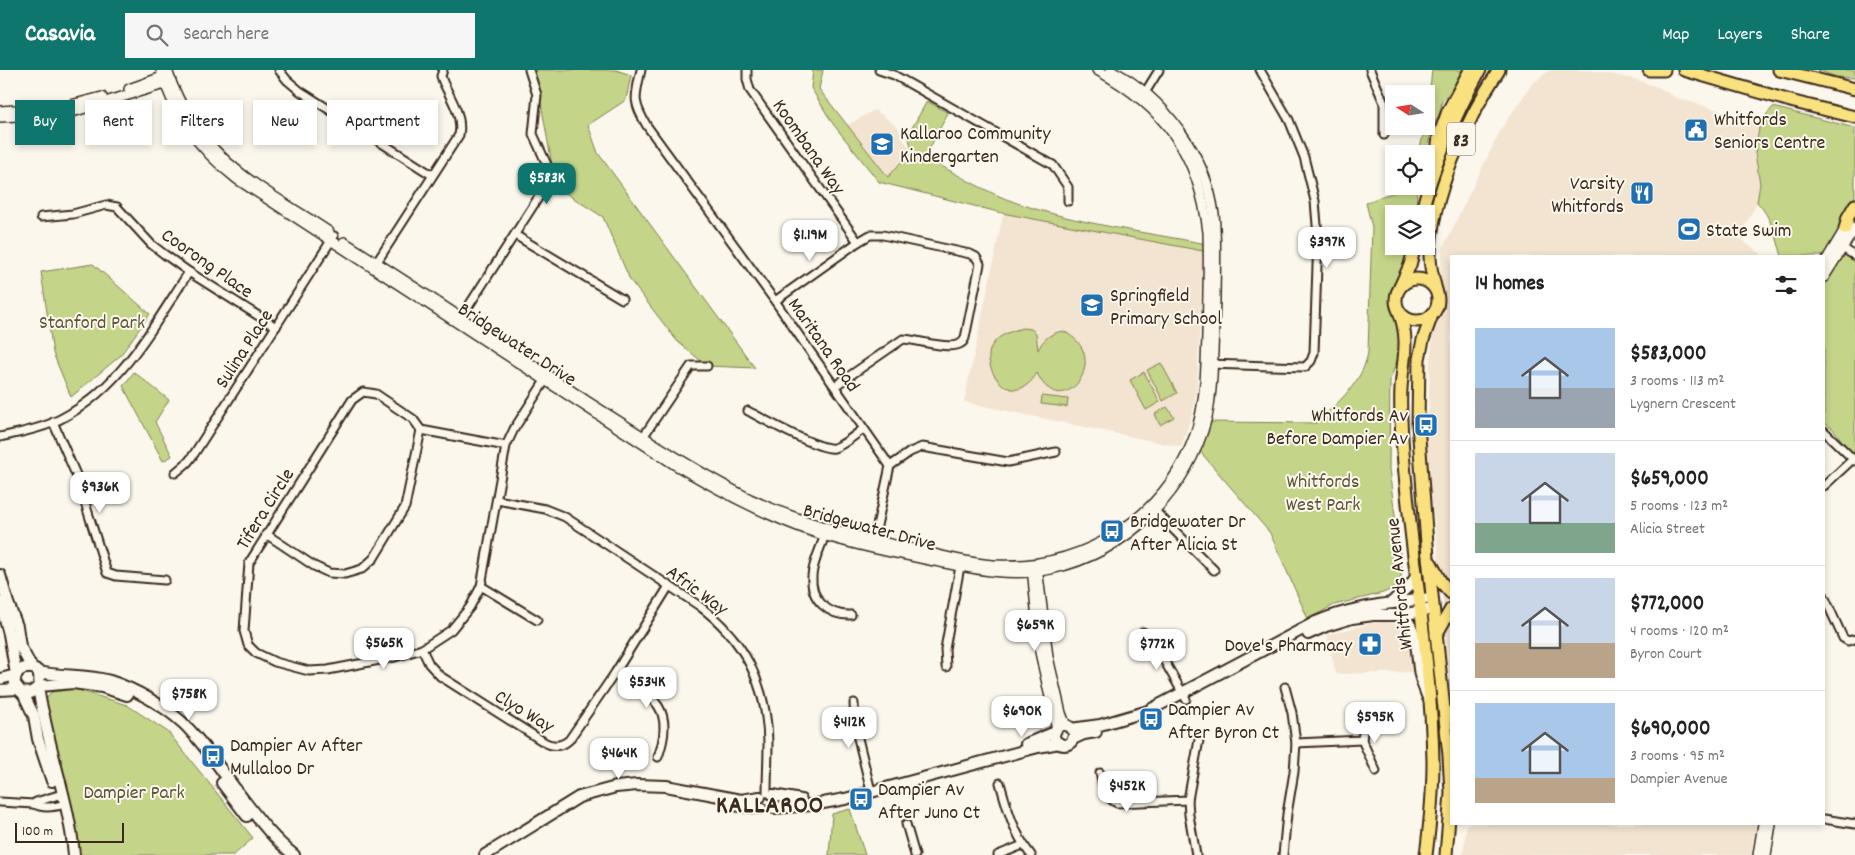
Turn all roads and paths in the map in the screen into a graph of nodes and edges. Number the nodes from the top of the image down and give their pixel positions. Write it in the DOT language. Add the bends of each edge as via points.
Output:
graph roads {
  1 [pos="279,70"];
  2 [pos="442,70"];
  3 [pos="529,70"];
  4 [pos="641,70"];
  5 [pos="747,70"];
  6 [pos="879,70"];
  7 [pos="1097,70"];
  8 [pos="1111,70"];
  9 [pos="1159,70"];
  10 [pos="1260,70"];
  11 [pos="1370,70"];
  12 [pos="1470,70"];
  13 [pos="1480,70"];
  14 [pos="1499,70"];
  15 [pos="1649,70"];
  16 [pos="1664,70"];
  17 [pos="1684,70"];
  18 [pos="1779,70"];
  19 [pos="166,76"];
  20 [pos="1855,89"];
  21 [pos="1144,95"];
  22 [pos="0,111"];
  23 [pos="1855,117"];
  24 [pos="0,118"];
  25 [pos="1384,135"];
  26 [pos="1435,168"];
  27 [pos="432,175"];
  28 [pos="1068,201"];
  29 [pos="1855,205"];
  30 [pos="1855,213"];
  31 [pos="41,217"];
  32 [pos="1850,229"];
  33 [pos="515,235"];
  34 [pos="333,238"];
  35 [pos="858,242"];
  36 [pos="1839,246"];
  37 [pos="1413,255"];
  38 [pos="1855,256"];
  39 [pos="1825,263"];
  40 [pos="375,265"];
  41 [pos="189,272"];
  42 [pos="1825,275"];
  43 [pos="1398,290"];
  44 [pos="1436,290"];
  45 [pos="622,299"];
  46 [pos="775,301"];
  47 [pos="1399,311"];
  48 [pos="1432,315"];
  49 [pos="459,321"];
  50 [pos="276,328"];
  51 [pos="1209,364"];
  52 [pos="707,366"];
  53 [pos="546,378"];
  54 [pos="835,386"];
  55 [pos="748,411"];
  56 [pos="53,422"];
  57 [pos="863,429"];
  58 [pos="421,430"];
  59 [pos="1825,432"];
  60 [pos="0,437"];
  61 [pos="641,440"];
  62 [pos="506,446"];
  63 [pos="1056,452"];
  64 [pos="1854,460"];
  65 [pos="890,466"];
  66 [pos="175,473"];
  67 [pos="1825,485"];
  68 [pos="497,500"];
  69 [pos="1153,509"];
  70 [pos="826,532"];
  71 [pos="266,534"];
  72 [pos="873,544"];
  73 [pos="1428,557"];
  74 [pos="961,563"];
  75 [pos="1034,568"];
  76 [pos="1214,570"];
  77 [pos="0,575"];
  78 [pos="1417,575"];
  79 [pos="164,580"];
  80 [pos="480,586"];
  81 [pos="669,586"];
  82 [pos="1450,592"];
  83 [pos="1825,598"];
  84 [pos="0,602"];
  85 [pos="1391,603"];
  86 [pos="1433,603"];
  87 [pos="1420,605"];
  88 [pos="1450,610"];
  89 [pos="851,615"];
  90 [pos="1401,615"];
  91 [pos="537,620"];
  92 [pos="1143,632"];
  93 [pos="1436,635"];
  94 [pos="1855,639"];
  95 [pos="422,649"];
  96 [pos="946,667"];
  97 [pos="35,670"];
  98 [pos="614,673"];
  99 [pos="16,674"];
  100 [pos="0,679"];
  101 [pos="39,687"];
  102 [pos="1285,687"];
  103 [pos="0,690"];
  104 [pos="20,691"];
  105 [pos="1184,696"];
  106 [pos="854,703"];
  107 [pos="1430,704"];
  108 [pos="1365,718"];
  109 [pos="1064,731"];
  110 [pos="1199,740"];
  111 [pos="1362,740"];
  112 [pos="1059,743"];
  113 [pos="1296,744"];
  114 [pos="658,757"];
  115 [pos="1376,771"];
  116 [pos="1100,773"];
  117 [pos="1000,783"];
  118 [pos="870,788"];
  119 [pos="767,795"];
  120 [pos="61,800"];
  121 [pos="1188,800"];
  122 [pos="0,802"];
  123 [pos="761,808"];
  124 [pos="774,808"];
  125 [pos="1825,819"];
  126 [pos="906,824"];
  127 [pos="1855,824"];
  128 [pos="1763,825"];
  129 [pos="1771,825"];
  130 [pos="1023,845"];
  131 [pos="68,855"];
  132 [pos="74,855"];
  133 [pos="283,855"];
  134 [pos="294,855"];
  135 [pos="485,855"];
  136 [pos="497,855"];
  137 [pos="915,855"];
  138 [pos="998,855"];
  139 [pos="1031,855"];
  140 [pos="1196,855"];
  141 [pos="1283,855"];
  142 [pos="1426,855"];
  143 [pos="1446,855"];
  144 [pos="1758,855"];
  145 [pos="1766,855"];
  1 -- 27 [label="street" via="300,91"];
  2 -- 27 [label="street" via="443,82 459,116 460,130"];
  3 -- 33 [label="street" via="537,94 533,134 549,174 546,186"];
  4 -- 46 [label="street, Maritana Road" via="635,101 638,112"];
  5 -- 35 [label="street, Koombana Way" via="750,90"];
  6 -- 28 [label="street" via="894,75 1054,165 1068,187"];
  7 -- 21 [label="street, Bridgewater Drive"];
  8 -- 21 [label="street, Bridgewater Drive"];
  9 -- 21 [label="street"];
  10 -- 51 [label="street" via="1289,120 1304,158 1315,201 1318,237 1314,353 1305,367"];
  11 -- 25 [label="street" via="1384,103"];
  12 -- 26 [label="main road" via="1439,136"];
  13 -- 26 [label="main road, 83" via="1453,122"];
  14 -- 44 [label="main road, 83" via="1459,145 1440,199 1430,257"];
  15 -- 16 [label="main road"];
  17 -- 23 [label="main road"];
  18 -- 20 [label="main road"];
  19 -- 22 [label="street" via="76,105"];
  19 -- 24 [label="street" via="69,113"];
  19 -- 34 [label="street, Bridgewater Drive" via="206,141 229,164"];
  21 -- 51 [label="street, Bridgewater Drive" via="1186,154 1201,190 1208,232"];
  27 -- 40 [label="street"];
  29 -- 32 [label="main road" via="1848,217"];
  30 -- 32 [label="street"];
  31 -- 41 [label="street, Coorong Place" via="117,207 152,244"];
  32 -- 36 [label="street"];
  33 -- 45 [label="street"];
  33 -- 49 [label="street"];
  34 -- 40 [label="street, Bridgewater Drive"];
  34 -- 50 [label="street, Sulina Place"];
  35 -- 46 [label="street"];
  35 -- 54 [label="street" via="878,234 970,254 978,260 980,270 963,344 948,346 903,339"];
  36 -- 38 [label="street"];
  36 -- 39 [label="street"];
  36 -- 42 [label="street"];
  37 -- 43 [label="main road"];
  40 -- 49 [label="street, Bridgewater Drive"];
  41 -- 50 [label="street, Coorong Place"];
  41 -- 56 [label="street" via="116,377 85,403"];
  43 -- 44 [label="main road" via="1418,278 1430,282"];
  43 -- 47 [label="main road" via="1396,301"];
  44 -- 48 [label="main road, 83" via="1438,304"];
  46 -- 54 [label="street, Maritana Road"];
  47 -- 48 [label="main road" via="1415,321"];
  47 -- 78 [label="main road, Whitfords Avenue" via="1406,338 1400,397 1402,439"];
  48 -- 73 [label="main road, Whitfords Avenue / 83" via="1421,350 1418,393"];
  49 -- 53 [label="street, Bridgewater Drive"];
  50 -- 66 [label="street, Sulina Place" via="194,454"];
  51 -- 69 [label="street, Bridgewater Drive" via="1199,420 1188,452"];
  52 -- 61 [label="street" via="691,366"];
  53 -- 61 [label="street, Bridgewater Drive"];
  53 -- 62 [label="street, Tifera Circle"];
  54 -- 57 [label="street, Maritana Road"];
  55 -- 57 [label="street" via="827,448 838,446"];
  56 -- 60 [label="street"];
  56 -- 79 [label="street" via="77,477 107,573"];
  57 -- 65 [label="street, Maritana Road"];
  58 -- 62 [label="street"];
  58 -- 71 [label="street, Tifera Circle" via="413,419 376,394 360,394 352,400"];
  58 -- 71 [label="street" via="406,507 374,558 362,569 345,574 329,573"];
  59 -- 64 [label="street"];
  61 -- 70 [label="street, Bridgewater Drive" via="752,500"];
  62 -- 68 [label="street, Tifera Circle"];
  63 -- 65 [label="street" via="1008,462 922,447"];
  64 -- 67 [label="street"];
  65 -- 72 [label="street"];
  68 -- 80 [label="street, Tifera Circle"];
  68 -- 81 [label="street, Afric Way" via="545,508 565,517"];
  69 -- 75 [label="street, Bridgewater Drive" via="1131,532 1095,553 1064,565"];
  69 -- 76 [label="street"];
  70 -- 72 [label="street, Bridgewater Drive"];
  70 -- 89 [label="street" via="813,571 813,588 826,609"];
  71 -- 95 [label="street, Tifera Circle" via="249,562 246,586 244,638 256,654 286,666 319,671"];
  72 -- 74 [label="street, Bridgewater Drive"];
  73 -- 82 [label="main road"];
  73 -- 86 [label="main road, Whitfords Avenue / 83"];
  74 -- 75 [label="street, Bridgewater Drive"];
  74 -- 96 [label="street" via="945,649"];
  75 -- 109 [label="street" via="1040,652"];
  77 -- 97 [label="main road" via="17,626 20,646"];
  78 -- 85 [label="main road"];
  78 -- 87 [label="main road, Whitfords Avenue"];
  80 -- 91 [label="street"];
  80 -- 95 [label="street, Tifera Circle" via="470,607 451,630"];
  81 -- 98 [label="street, Clyo Way"];
  81 -- 119 [label="street, Afric Way" via="714,616 732,636 753,670 766,714"];
  83 -- 94 [label="street" via="1843,638 1848,641"];
  84 -- 99 [label="main road"];
  85 -- 87 [label="main road"];
  85 -- 105 [label="main road" via="1328,617"];
  86 -- 87 [label="main road"];
  86 -- 93 [label="main road, Whitfords Avenue / 83"];
  87 -- 90 [label="main road"];
  87 -- 107 [label="main road, Whitfords Avenue"];
  88 -- 93 [label="main road"];
  90 -- 105 [label="main road" via="1352,618 1326,626"];
  90 -- 107 [label="main road" via="1406,618 1415,637 1420,673"];
  92 -- 105 [label="street" via="1157,648"];
  93 -- 143 [label="main road, Whitfords Avenue / 83" via="1450,782"];
  95 -- 98 [label="street, Clyo Way" via="440,676 555,746 569,740"];
  97 -- 99 [label="main road" via="23,668"];
  97 -- 101 [label="main road" via="41,680"];
  97 -- 134 [label="main road" via="111,681 152,701 182,722 259,820"];
  98 -- 114 [label="street" via="648,694 658,705 665,732"];
  99 -- 100 [label="main road"];
  99 -- 104 [label="main road" via="15,682"];
  101 -- 104 [label="main road" via="32,693"];
  101 -- 120 [label="main road"];
  101 -- 133 [label="main road" via="73,683 102,687 123,693 157,712 183,733 257,829"];
  102 -- 113 [label="street"];
  103 -- 104 [label="main road"];
  104 -- 120 [label="main road" via="34,716 38,739"];
  105 -- 109 [label="main road" via="1134,722 1084,734"];
  106 -- 118 [label="street" via="855,726"];
  107 -- 142 [label="main road, Whitfords Avenue" via="1433,779"];
  108 -- 111 [label="street"];
  109 -- 112 [label="main road" via="1055,739"];
  109 -- 112 [label="main road" via="1068,744"];
  109 -- 118 [label="main road"];
  110 -- 121 [label="street"];
  111 -- 113 [label="street"];
  111 -- 115 [label="street"];
  112 -- 118 [label="main road"];
  113 -- 141 [label="street"];
  116 -- 121 [label="street" via="1105,793 1117,803"];
  117 -- 130 [label="street"];
  118 -- 119 [label="main road" via="804,800"];
  118 -- 124 [label="main road" via="845,799"];
  119 -- 123 [label="main road" via="759,802"];
  119 -- 124 [label="main road" via="776,800"];
  119 -- 135 [label="main road" via="740,800 666,786 637,784 616,787 579,797"];
  120 -- 122 [label="street" via="43,807"];
  120 -- 131 [label="main road"];
  120 -- 132 [label="main road" via="73,838"];
  121 -- 140 [label="street"];
  123 -- 124 [label="main road"];
  123 -- 136 [label="main road" via="727,805 664,792 615,794 576,806"];
  125 -- 127 [label="street"];
  126 -- 137 [label="street"];
  128 -- 144 [label="street"];
  129 -- 145 [label="street"];
  130 -- 138 [label="street"];
  130 -- 139 [label="street"];
}
